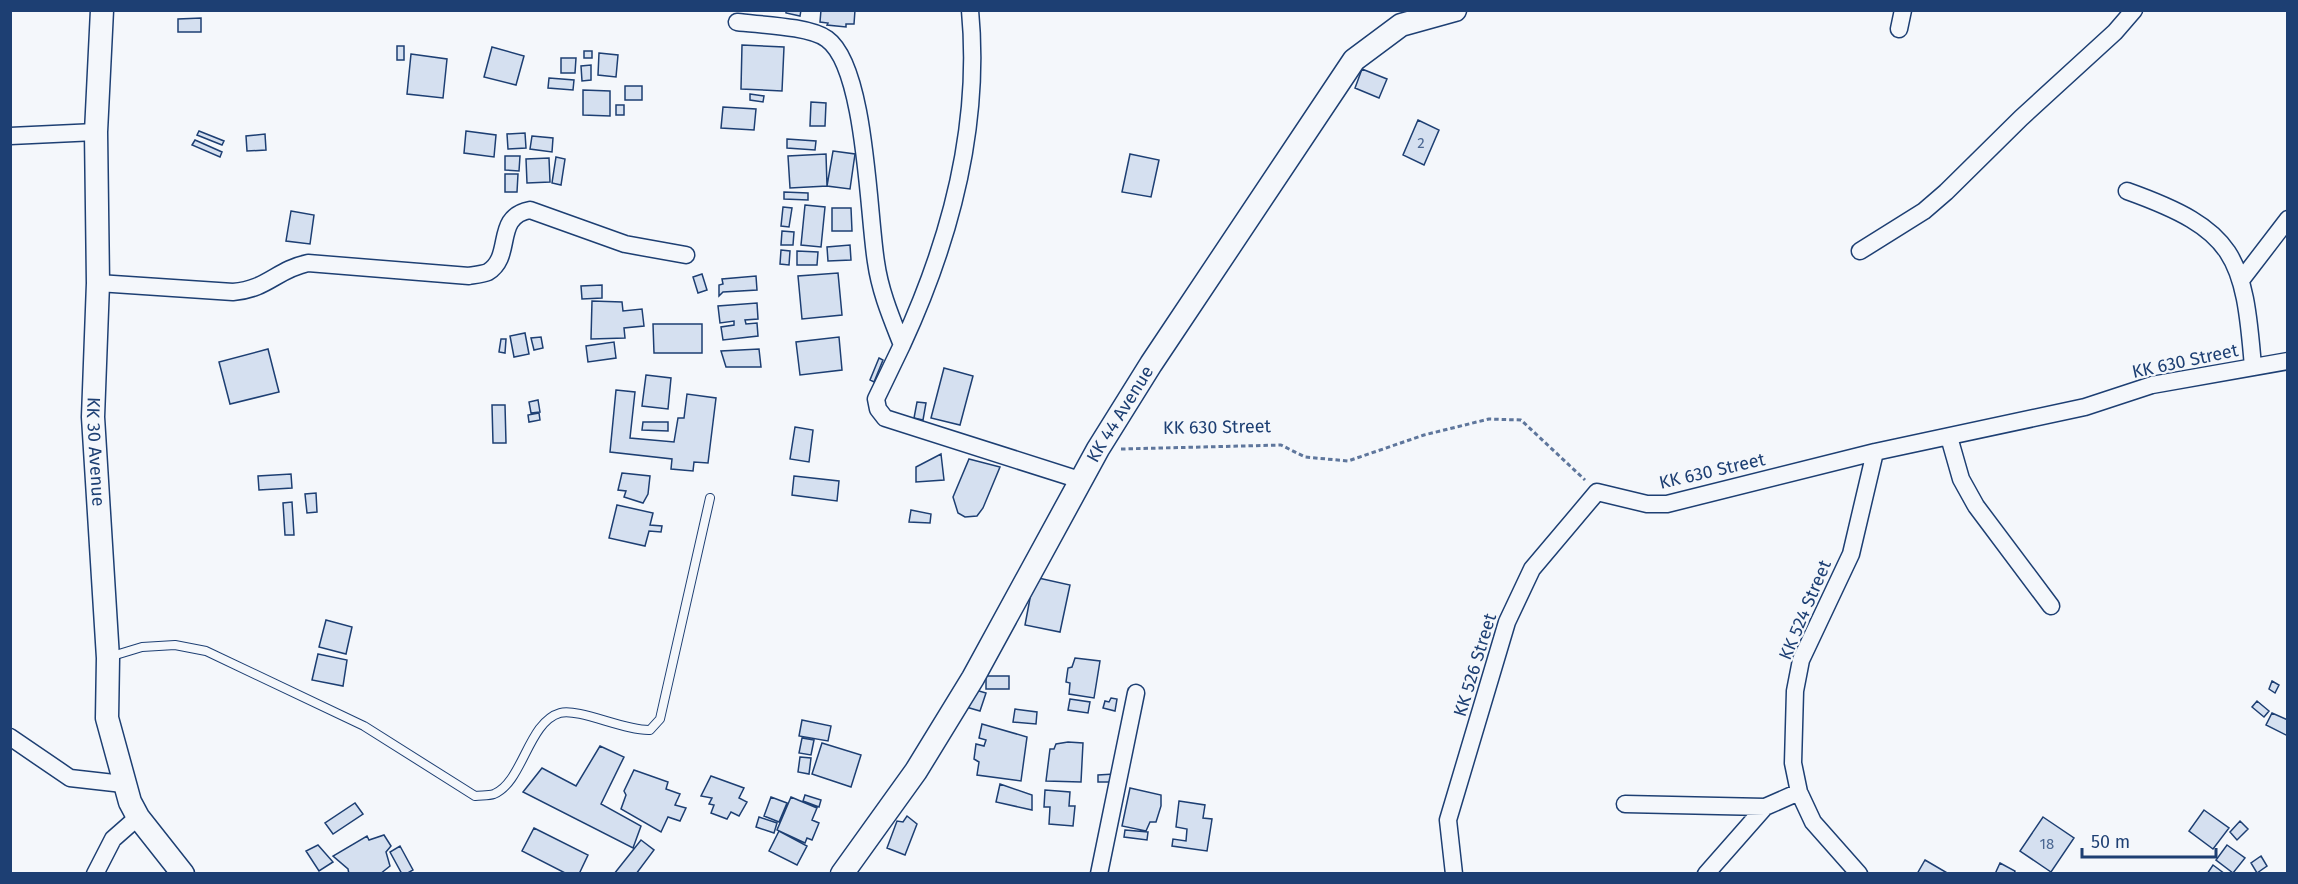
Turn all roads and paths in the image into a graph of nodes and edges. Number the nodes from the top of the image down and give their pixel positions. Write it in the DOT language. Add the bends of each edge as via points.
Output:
graph roads {
  1 [pos="102,10"];
  2 [pos="970,10"];
  3 [pos="1455,10"];
  4 [pos="1903,10"];
  5 [pos="2134,10"];
  6 [pos="737,22"];
  7 [pos="1899,29"];
  8 [pos="96,132"];
  9 [pos="10,136"];
  10 [pos="2127,191"];
  11 [pos="2288,219"];
  12 [pos="1860,251"];
  13 [pos="686,255"];
  14 [pos="2242,279"];
  15 [pos="98,282"];
  16 [pos="902,345"];
  17 [pos="2288,361"];
  18 [pos="2253,367"];
  19 [pos="1949,437"];
  20 [pos="1098,449"];
  21 [pos="1875,452"];
  22 [pos="1083,481"];
  23 [pos="1597,492"];
  24 [pos="710,498"];
  25 [pos="2052,606"];
  26 [pos="108,657"];
  27 [pos="1136,693"];
  28 [pos="10,738"];
  29 [pos="123,784"];
  30 [pos="1799,792"];
  31 [pos="1625,804"];
  32 [pos="1765,807"];
  33 [pos="138,817"];
  34 [pos="95,873"];
  35 [pos="183,873"];
  36 [pos="842,873"];
  37 [pos="1099,873"];
  38 [pos="1454,873"];
  39 [pos="1707,873"];
  40 [pos="1859,873"];
  1 -- 8 [label="main road, KK 30 Avenue"];
  2 -- 16 [label="street" via="974,52 970,115 948,231"];
  3 -- 20 [label="main road, KK 44 Avenue" via="1401,25 1354,60"];
  4 -- 7 [label="street"];
  5 -- 12 [label="street" via="2115,33 1946,192"];
  6 -- 16 [label="street" via="825,37 839,50 846,64 860,129 881,290"];
  8 -- 9 [label="street"];
  8 -- 15 [label="main road, KK 30 Avenue"];
  10 -- 14 [label="street" via="2174,207 2197,220 2232,259"];
  11 -- 14 [label="street"];
  13 -- 15 [label="street" via="625,244 530,210 510,219 498,260 488,272 469,276 308,263 291,266 249,291"];
  14 -- 18 [label="street"];
  15 -- 26 [label="main road, KK 30 Avenue" via="93,417"];
  16 -- 22 [label="street" via="876,399 885,418"];
  17 -- 18 [label="street, KK 630 Street"];
  18 -- 19 [label="street, KK 630 Street" via="2152,385 2085,407"];
  19 -- 21 [label="street, KK 630 Street"];
  19 -- 25 [label="street" via="1961,479 1976,506"];
  20 -- 22 [label="main road, KK 44 Avenue"];
  20 -- 23 [label="path, KK 630 Street" via="1281,445 1305,457 1348,461 1424,435 1489,419 1521,420"];
  21 -- 23 [label="street, KK 630 Street" via="1667,504 1647,504"];
  21 -- 30 [label="street, KK 524 Street" via="1851,554 1801,660 1795,691 1793,764"];
  22 -- 36 [label="main road, KK 44 Avenue" via="974,678 916,771"];
  23 -- 38 [label="street, KK 526 Street" via="1532,568 1508,622 1448,820"];
  24 -- 26 [label="lane" via="660,719 651,730 634,730 561,712 537,734 506,785 493,795 475,796 364,726 206,651 175,645 153,646"];
  26 -- 29 [label="main road, KK 30 Avenue" via="107,718"];
  27 -- 37 [label="street"];
  28 -- 29 [label="street" via="70,778"];
  29 -- 33 [label="main road, KK 30 Avenue"];
  30 -- 32 [label="street"];
  30 -- 40 [label="street, KK 524 Street" via="1813,822"];
  31 -- 32 [label="street"];
  32 -- 39 [label="street"];
  33 -- 34 [label="street" via="113,839"];
  33 -- 35 [label="main road, KK 30 Avenue"];
}
